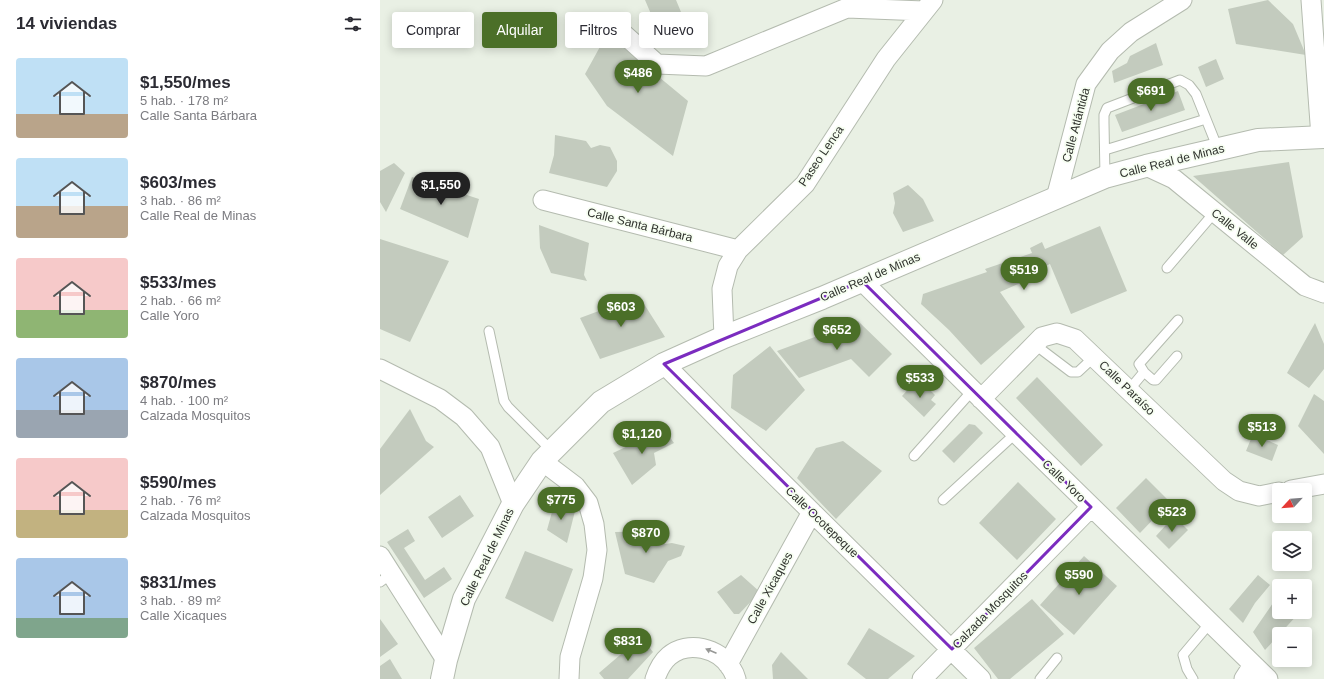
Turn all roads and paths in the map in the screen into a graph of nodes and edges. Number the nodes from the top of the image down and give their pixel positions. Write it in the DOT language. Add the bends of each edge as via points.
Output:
graph roads {
  1 [pos="1182,0"];
  2 [pos="1311,0"];
  3 [pos="928,5"];
  4 [pos="631,41"];
  5 [pos="1206,119"];
  6 [pos="1323,137"];
  7 [pos="1218,149"];
  8 [pos="1105,150"];
  9 [pos="1146,166"];
  10 [pos="1105,177"];
  11 [pos="1056,198"];
  12 [pos="543,200"];
  13 [pos="1214,213"];
  14 [pos="738,250"];
  15 [pos="1167,268"];
  16 [pos="862,281"];
  17 [pos="1324,293"];
  18 [pos="1178,320"];
  19 [pos="489,331"];
  20 [pos="724,337"];
  21 [pos="1034,344"];
  22 [pos="1177,356"];
  23 [pos="1094,357"];
  24 [pos="664,364"];
  25 [pos="380,369"];
  26 [pos="1144,372"];
  27 [pos="1129,390"];
  28 [pos="977,395"];
  29 [pos="1016,433"];
  30 [pos="547,456"];
  31 [pos="914,456"];
  32 [pos="1324,484"];
  33 [pos="1312,486"];
  34 [pos="1272,493"];
  35 [pos="943,500"];
  36 [pos="513,504"];
  37 [pos="1091,507"];
  38 [pos="812,512"];
  39 [pos="380,556"];
  40 [pos="386,578"];
  41 [pos="1210,623"];
  42 [pos="952,649"];
  43 [pos="1057,658"];
  44 [pos="444,669"];
  45 [pos="732,672"];
  46 [pos="1248,672"];
  47 [pos="569,679"];
  48 [pos="655,679"];
  49 [pos="922,679"];
  50 [pos="981,679"];
  51 [pos="1040,679"];
  52 [pos="1193,679"];
  53 [pos="1268,679"];
  1 -- 11 [label="street, Calle Atlántida" via="1131,32 1110,51 1086,84"];
  2 -- 6 [label="street"];
  3 -- 4 [label="street" via="847,8 706,66 657,64"];
  3 -- 14 [label="street, Paseo Lenca" via="886,59 805,184"];
  5 -- 7 [label="lane"];
  5 -- 8 [label="lane"];
  5 -- 8 [label="lane" via="1196,94 1189,85 1180,80 1108,108 1104,115"];
  6 -- 7 [label="street, Calle Real de Minas" via="1258,140"];
  7 -- 9 [label="street, Calle Real de Minas"];
  8 -- 10 [label="lane"];
  9 -- 10 [label="street, Calle Real de Minas"];
  9 -- 13 [label="street, Calle Valle" via="1174,179"];
  10 -- 11 [label="street, Calle Real de Minas"];
  11 -- 16 [label="street, Calle Real de Minas"];
  12 -- 14 [label="street, Calle Santa Bárbara"];
  13 -- 15 [label="lane"];
  13 -- 17 [label="street, Calle Valle" via="1305,286"];
  14 -- 20 [label="street, Paseo Lenca" via="728,266 722,289"];
  16 -- 20 [label="street, Calle Real de Minas"];
  16 -- 28 [label="street, Calle Yoro"];
  18 -- 26 [label="lane" via="1139,364"];
  19 -- 30 [label="lane" via="504,401"];
  20 -- 24 [label="street, Calle Real de Minas"];
  21 -- 23 [label="street, Calle Paraíso" via="1042,336 1057,333 1075,339"];
  21 -- 23 [label="lane" via="1072,372 1078,372"];
  21 -- 28 [label="street, Calle Paraíso"];
  22 -- 26 [label="lane" via="1156,380"];
  23 -- 27 [label="street, Calle Paraíso"];
  24 -- 30 [label="street, Calle Real de Minas" via="601,402"];
  24 -- 38 [label="street, Calle Ocotepeque"];
  25 -- 36 [label="street" via="440,399 464,417 490,447"];
  26 -- 27 [label="lane"];
  27 -- 34 [label="street, Calle Paraíso" via="1224,482 1239,491 1259,496"];
  28 -- 29 [label="street, Calle Yoro"];
  28 -- 31 [label="lane"];
  29 -- 35 [label="lane"];
  29 -- 37 [label="street, Calle Yoro"];
  30 -- 36 [label="street, Calle Real de Minas"];
  30 -- 47 [label="street" via="588,503 597,550 594,578 570,657"];
  32 -- 33 [label="street"];
  36 -- 44 [label="street, Calle Real de Minas" via="464,599"];
  37 -- 41 [label="street, Calle Yoro"];
  37 -- 42 [label="street, Calzada Mosquitos"];
  38 -- 42 [label="street, Calle Ocotepeque"];
  38 -- 45 [label="street, Calle Xicaques"];
  39 -- 40 [label="street"];
  40 -- 44 [label="street"];
  41 -- 46 [label="street, Calle Yoro"];
  41 -- 52 [label="lane" via="1183,655"];
  42 -- 49 [label="street, Calzada Mosquitos"];
  42 -- 50 [label="street, Calle Ocotepeque"];
  43 -- 51 [label="lane"];
  45 -- 48 [label="street, Calle Xicaques, one-way" via="722,657 710,650 696,647 682,649 670,655 660,666"];
  46 -- 53 [label="street, Calle Yoro"];
}
